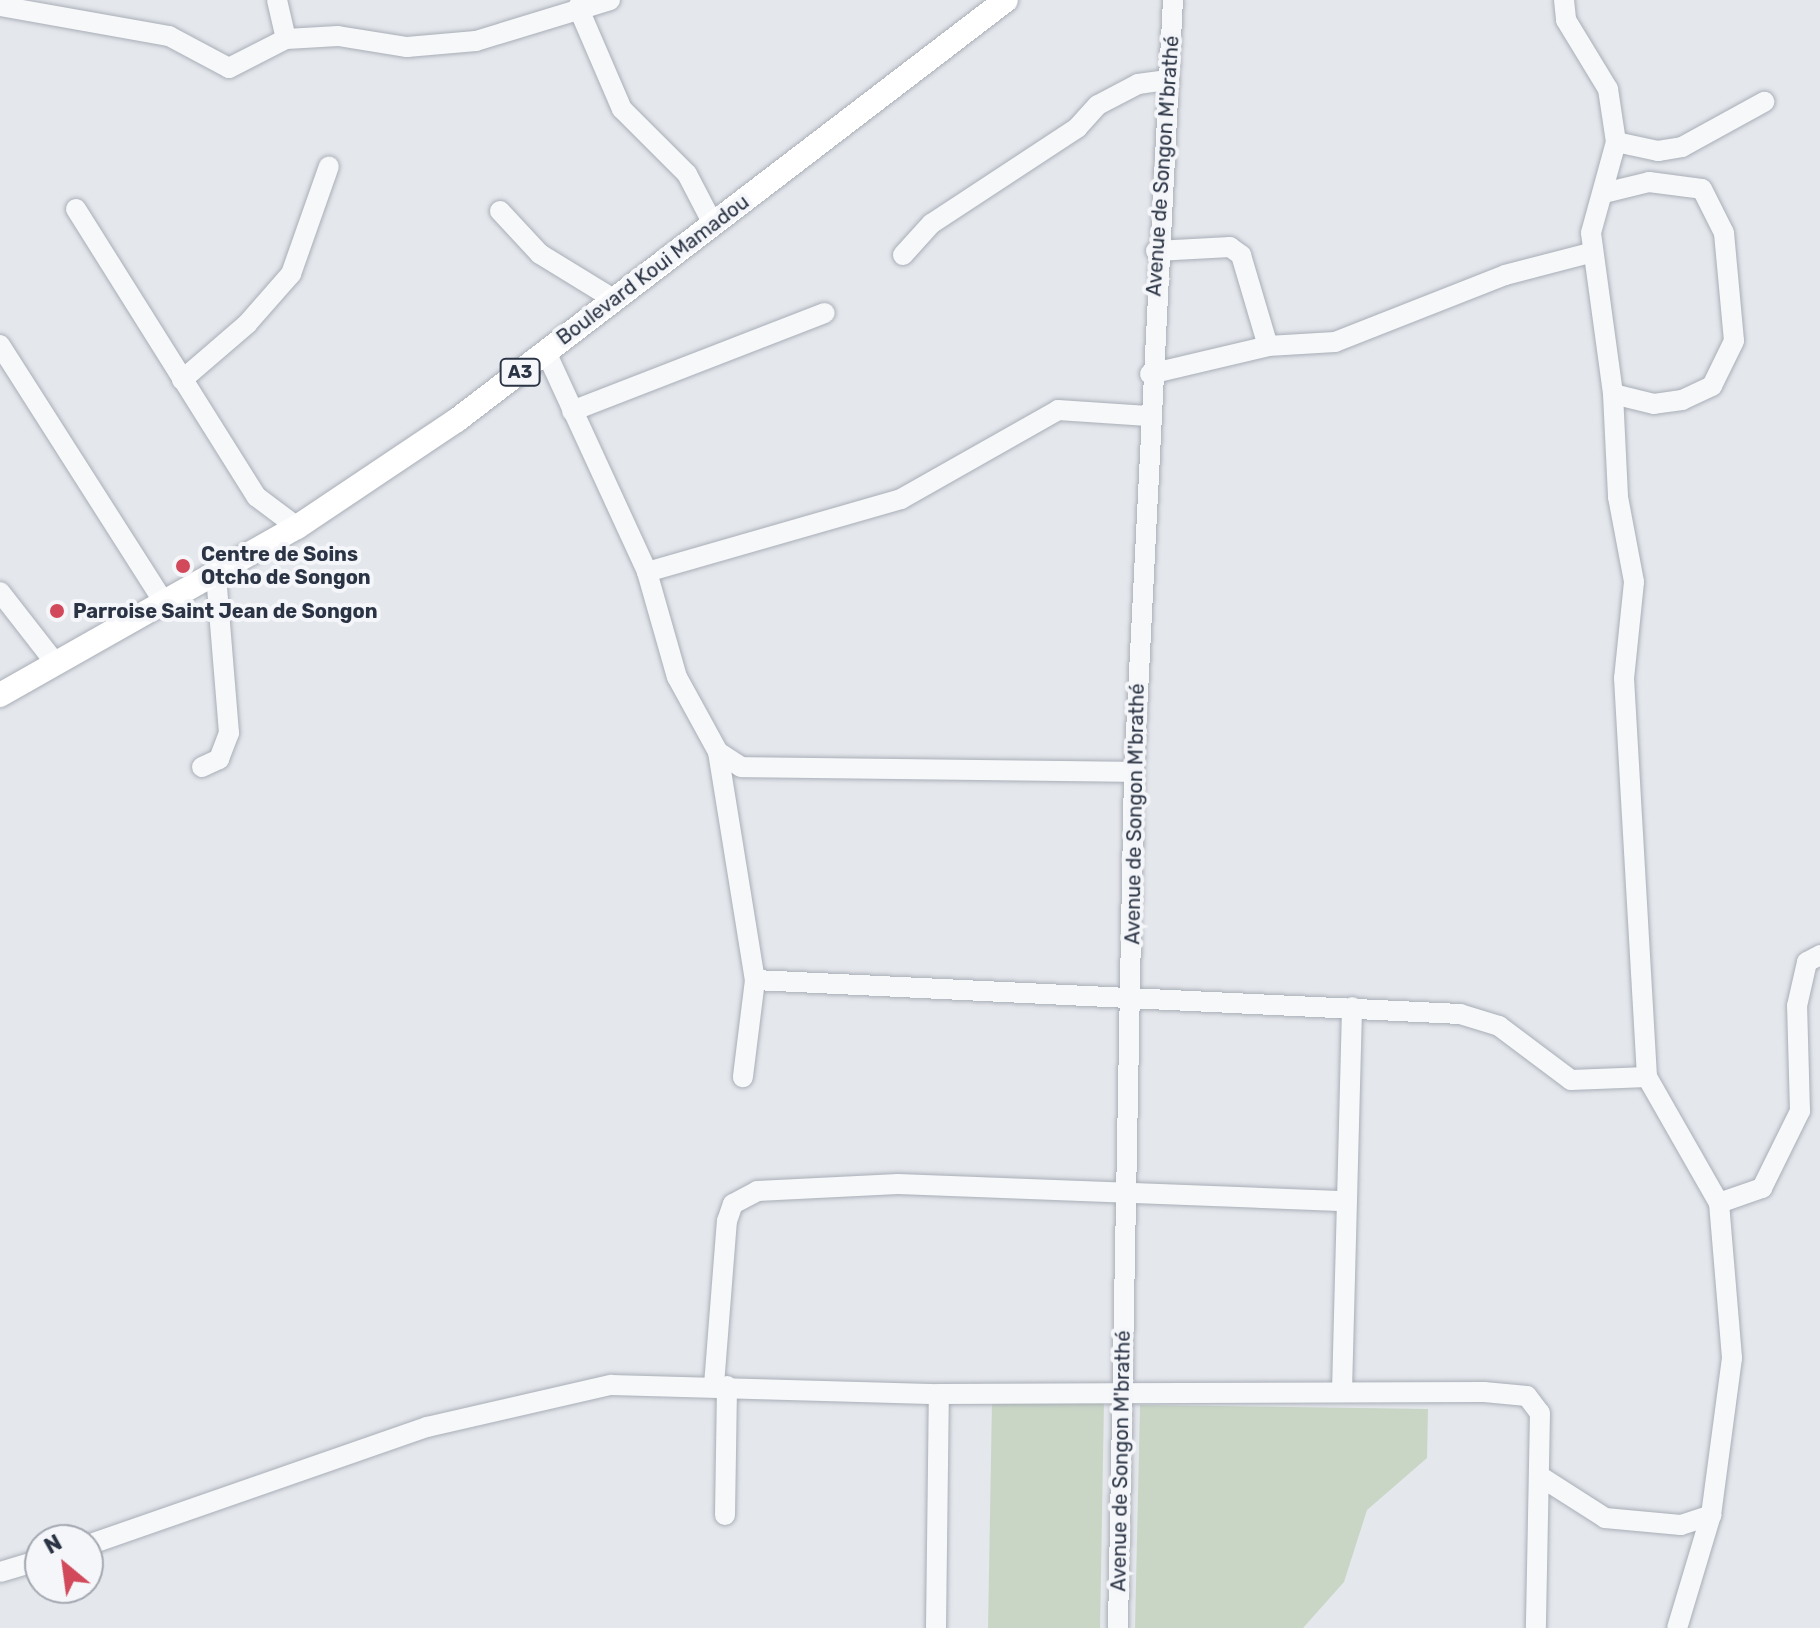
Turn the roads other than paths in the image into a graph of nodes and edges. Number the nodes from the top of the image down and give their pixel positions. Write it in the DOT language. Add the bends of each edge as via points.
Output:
graph roads {
  1 [pos="277,0"];
  2 [pos="1006,0"];
  3 [pos="1173,0"];
  4 [pos="1564,0"];
  5 [pos="593,3"];
  6 [pos="9,4"];
  7 [pos="286,39"];
  8 [pos="1168,80"];
  9 [pos="1764,102"];
  10 [pos="1616,142"];
  11 [pos="1658,151"];
  12 [pos="329,166"];
  13 [pos="1649,182"];
  14 [pos="1604,193"];
  15 [pos="76,209"];
  16 [pos="500,211"];
  17 [pos="713,224"];
  18 [pos="1156,251"];
  19 [pos="1593,252"];
  20 [pos="903,255"];
  21 [pos="615,300"];
  22 [pos="825,313"];
  23 [pos="0,345"];
  24 [pos="1268,346"];
  25 [pos="546,352"];
  26 [pos="1150,374"];
  27 [pos="182,380"];
  28 [pos="1613,394"];
  29 [pos="572,411"];
  30 [pos="1148,416"];
  31 [pos="297,527"];
  32 [pos="647,572"];
  33 [pos="216,574"];
  34 [pos="0,592"];
  35 [pos="165,604"];
  36 [pos="56,664"];
  37 [pos="0,695"];
  38 [pos="718,752"];
  39 [pos="202,767"];
  40 [pos="1134,772"];
  41 [pos="1820,955"];
  42 [pos="755,980"];
  43 [pos="1131,995"];
  44 [pos="1352,1007"];
  45 [pos="743,1077"];
  46 [pos="1647,1077"];
  47 [pos="1127,1191"];
  48 [pos="1346,1201"];
  49 [pos="1719,1203"];
  50 [pos="720,1386"];
  51 [pos="1342,1391"];
  52 [pos="939,1394"];
  53 [pos="1123,1395"];
  54 [pos="1541,1477"];
  55 [pos="725,1515"];
  56 [pos="1711,1515"];
  57 [pos="104,1539"];
  58 [pos="24,1565"];
  59 [pos="0,1572"];
  60 [pos="936,1628"];
  61 [pos="1118,1628"];
  62 [pos="1536,1628"];
  63 [pos="1677,1628"];
  1 -- 7 [label="street"];
  2 -- 17 [label="main road, Boulevard Koui Mamadou / A3"];
  3 -- 8 [label="street, Avenue de Songon M'brathé"];
  4 -- 10 [label="street" via="1566,20 1608,89"];
  5 -- 7 [label="street" via="476,41 397,47 338,36"];
  5 -- 17 [label="street" via="622,109 687,174"];
  6 -- 7 [label="street" via="169,36 229,68"];
  8 -- 18 [label="street, Avenue de Songon M'brathé"];
  8 -- 20 [label="street" via="1138,84 1098,105 1077,128 931,224"];
  9 -- 11 [label="street" via="1724,129"];
  10 -- 11 [label="street"];
  10 -- 14 [label="street"];
  11 -- 13 [label="street"];
  12 -- 27 [label="street" via="291,274 247,324"];
  13 -- 14 [label="street"];
  13 -- 28 [label="street" via="1702,189 1724,233 1734,341 1712,386 1682,400 1654,404"];
  14 -- 19 [label="street" via="1592,219"];
  15 -- 27 [label="street"];
  16 -- 21 [label="street" via="540,254"];
  17 -- 21 [label="main road, Boulevard Koui Mamadou / A3"];
  18 -- 24 [label="street" via="1230,247 1241,255"];
  18 -- 26 [label="street, Avenue de Songon M'brathé"];
  19 -- 24 [label="street" via="1505,275 1335,342"];
  19 -- 28 [label="street"];
  21 -- 25 [label="main road, Boulevard Koui Mamadou / A3"];
  22 -- 29 [label="street"];
  23 -- 35 [label="street"];
  24 -- 26 [label="street"];
  25 -- 29 [label="street"];
  25 -- 31 [label="main road, Boulevard Koui Mamadou / A3"];
  26 -- 30 [label="street, Avenue de Songon M'brathé"];
  27 -- 31 [label="street" via="257,497"];
  28 -- 46 [label="street" via="1618,497 1634,582 1624,678"];
  29 -- 32 [label="street"];
  30 -- 32 [label="street" via="1058,410 901,499"];
  30 -- 40 [label="street, Avenue de Songon M'brathé"];
  31 -- 33 [label="main road, Boulevard Koui Mamadou / A3"];
  32 -- 38 [label="street" via="677,677"];
  33 -- 35 [label="main road, Boulevard Koui Mamadou / A3"];
  33 -- 39 [label="street" via="229,733 219,759"];
  34 -- 36 [label="street"];
  35 -- 36 [label="main road, Boulevard Koui Mamadou / A3"];
  36 -- 37 [label="main road, Boulevard Koui Mamadou / A3"];
  38 -- 40 [label="street" via="741,767"];
  38 -- 42 [label="street"];
  40 -- 43 [label="street, Avenue de Songon M'brathé"];
  41 -- 49 [label="street" via="1807,962 1797,1006 1800,1111 1762,1188"];
  42 -- 43 [label="street"];
  42 -- 45 [label="street"];
  43 -- 44 [label="street"];
  43 -- 47 [label="street, Avenue de Songon M'brathé"];
  44 -- 46 [label="street" via="1481,1017 1571,1080"];
  44 -- 48 [label="street"];
  46 -- 49 [label="street"];
  47 -- 48 [label="street"];
  47 -- 50 [label="street" via="876,1185 741,1196 724,1240"];
  47 -- 53 [label="street, Avenue de Songon M'brathé"];
  48 -- 51 [label="street"];
  49 -- 56 [label="street" via="1732,1358"];
  50 -- 52 [label="street"];
  50 -- 55 [label="street"];
  50 -- 57 [label="street" via="611,1385 427,1427"];
  51 -- 53 [label="street"];
  51 -- 54 [label="street" via="1527,1396 1540,1413"];
  52 -- 53 [label="street"];
  52 -- 60 [label="street"];
  53 -- 61 [label="street, Avenue de Songon M'brathé"];
  54 -- 56 [label="street" via="1605,1518 1681,1525"];
  54 -- 62 [label="street"];
  56 -- 63 [label="street"];
  58 -- 59 [label="street"];
}
